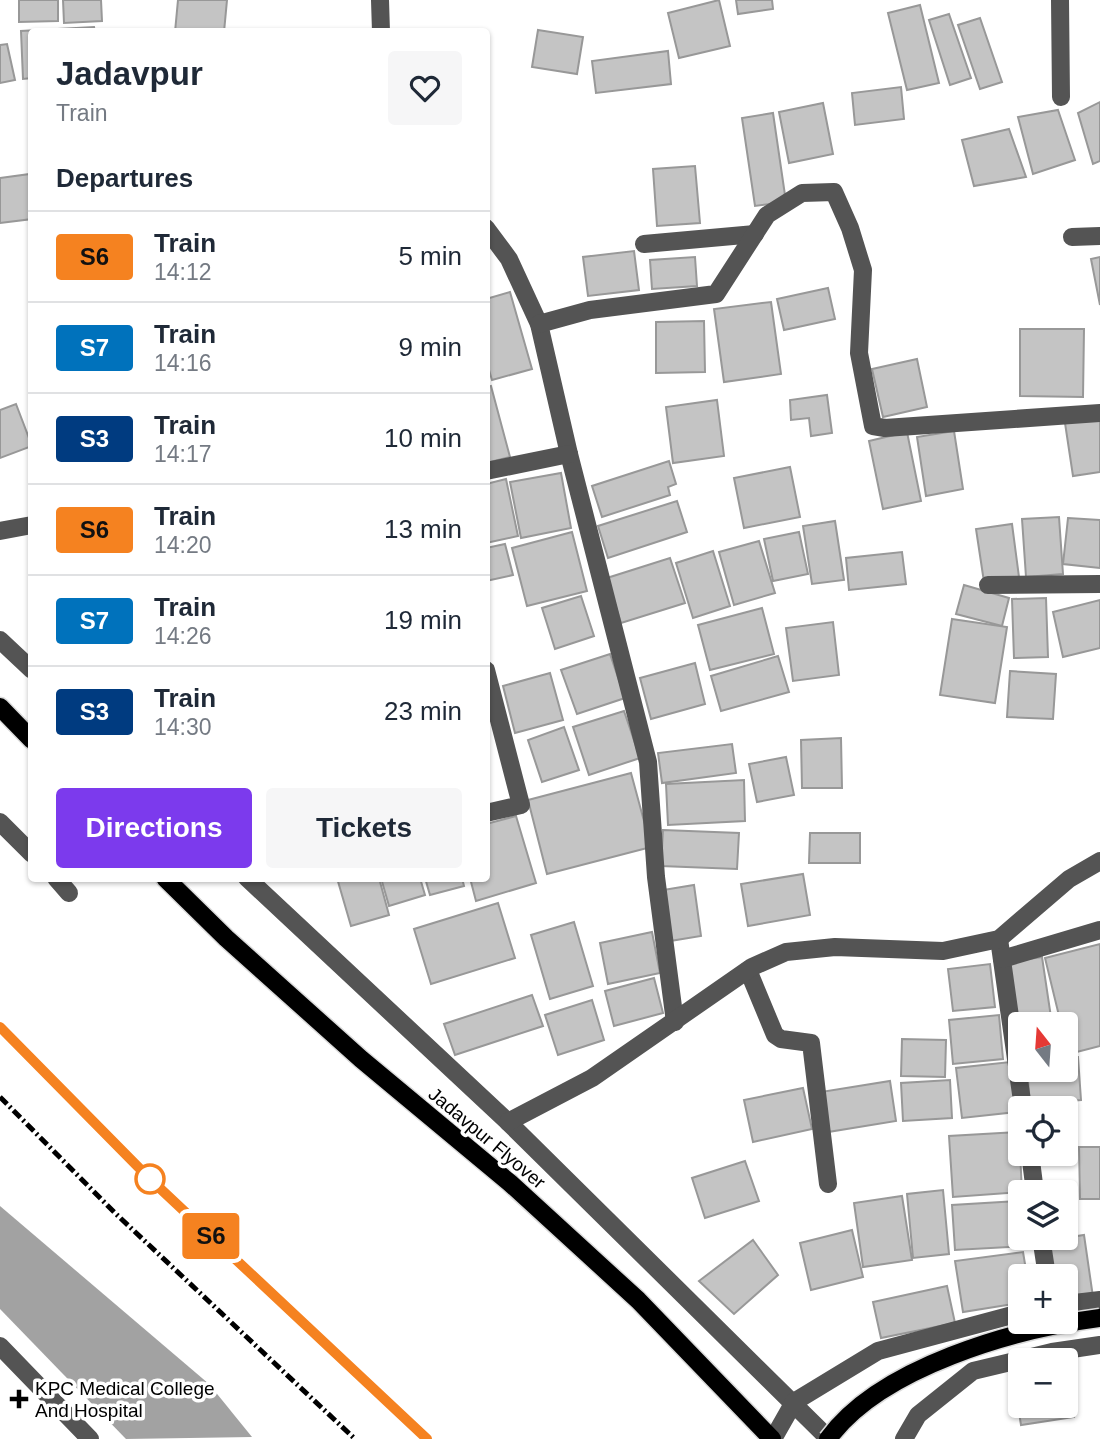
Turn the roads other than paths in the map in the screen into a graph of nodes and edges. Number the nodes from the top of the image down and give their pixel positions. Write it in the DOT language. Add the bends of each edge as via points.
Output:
graph roads {
  1 [pos="380,0"];
  2 [pos="1060,0"];
  3 [pos="381,28"];
  4 [pos="1061,97"];
  5 [pos="490,233"];
  6 [pos="755,234"];
  7 [pos="1100,236"];
  8 [pos="1072,237"];
  9 [pos="644,244"];
  10 [pos="539,324"];
  11 [pos="1100,412"];
  12 [pos="569,454"];
  13 [pos="490,470"];
  14 [pos="28,526"];
  15 [pos="0,531"];
  16 [pos="1100,584"];
  17 [pos="988,585"];
  18 [pos="0,639"];
  19 [pos="28,666"];
  20 [pos="490,686"];
  21 [pos="0,707"];
  22 [pos="28,736"];
  23 [pos="490,812"];
  24 [pos="0,822"];
  25 [pos="28,850"];
  26 [pos="1100,861"];
  27 [pos="59,882"];
  28 [pos="169,882"];
  29 [pos="251,882"];
  30 [pos="69,892"];
  31 [pos="1100,930"];
  32 [pos="999,939"];
  33 [pos="1002,960"];
  34 [pos="748,970"];
  35 [pos="675,1022"];
  36 [pos="1021,1096"];
  37 [pos="508,1122"];
  38 [pos="828,1184"];
  39 [pos="1100,1300"];
  40 [pos="1078,1303"];
  41 [pos="1008,1316"];
  42 [pos="1100,1318"];
  43 [pos="1100,1345"];
  44 [pos="0,1346"];
  45 [pos="794,1402"];
  46 [pos="90,1439"];
  47 [pos="773,1439"];
  48 [pos="828,1439"];
  49 [pos="904,1439"];
  1 -- 3 [label="street"];
  2 -- 4 [label="street"];
  5 -- 10 [label="street" via="509,259"];
  6 -- 9 [label="street"];
  6 -- 10 [label="street" via="716,294 590,310"];
  6 -- 11 [label="street" via="767,215 802,193 834,192 863,270 859,353 873,426"];
  7 -- 8 [label="street"];
  10 -- 12 [label="street"];
  12 -- 13 [label="street"];
  12 -- 35 [label="street" via="648,762 656,877"];
  14 -- 15 [label="street"];
  16 -- 17 [label="street"];
  18 -- 19 [label="street"];
  20 -- 23 [label="street" via="520,805"];
  21 -- 22 [label="main road"];
  24 -- 25 [label="street"];
  26 -- 32 [label="street" via="1069,879"];
  27 -- 30 [label="street"];
  28 -- 47 [label="main road, Jadavpur Flyover" via="226,939 639,1300"];
  29 -- 37 [label="street"];
  31 -- 33 [label="street"];
  32 -- 33 [label="street"];
  32 -- 34 [label="street" via="943,951 835,947 786,952"];
  33 -- 36 [label="street"];
  34 -- 35 [label="street"];
  34 -- 38 [label="street" via="775,1035 811,1043"];
  35 -- 37 [label="street" via="592,1079"];
  37 -- 45 [label="street"];
  39 -- 40 [label="street"];
  41 -- 45 [label="street" via="878,1352"];
  42 -- 48 [label="main road, bridge" via="1006,1336 929,1363 838,1424"];
  43 -- 49 [label="street" via="973,1371 918,1415"];
  44 -- 46 [label="street"];
  45 -- 47 [label="street"];
  45 -- 48 [label="street"];
}
